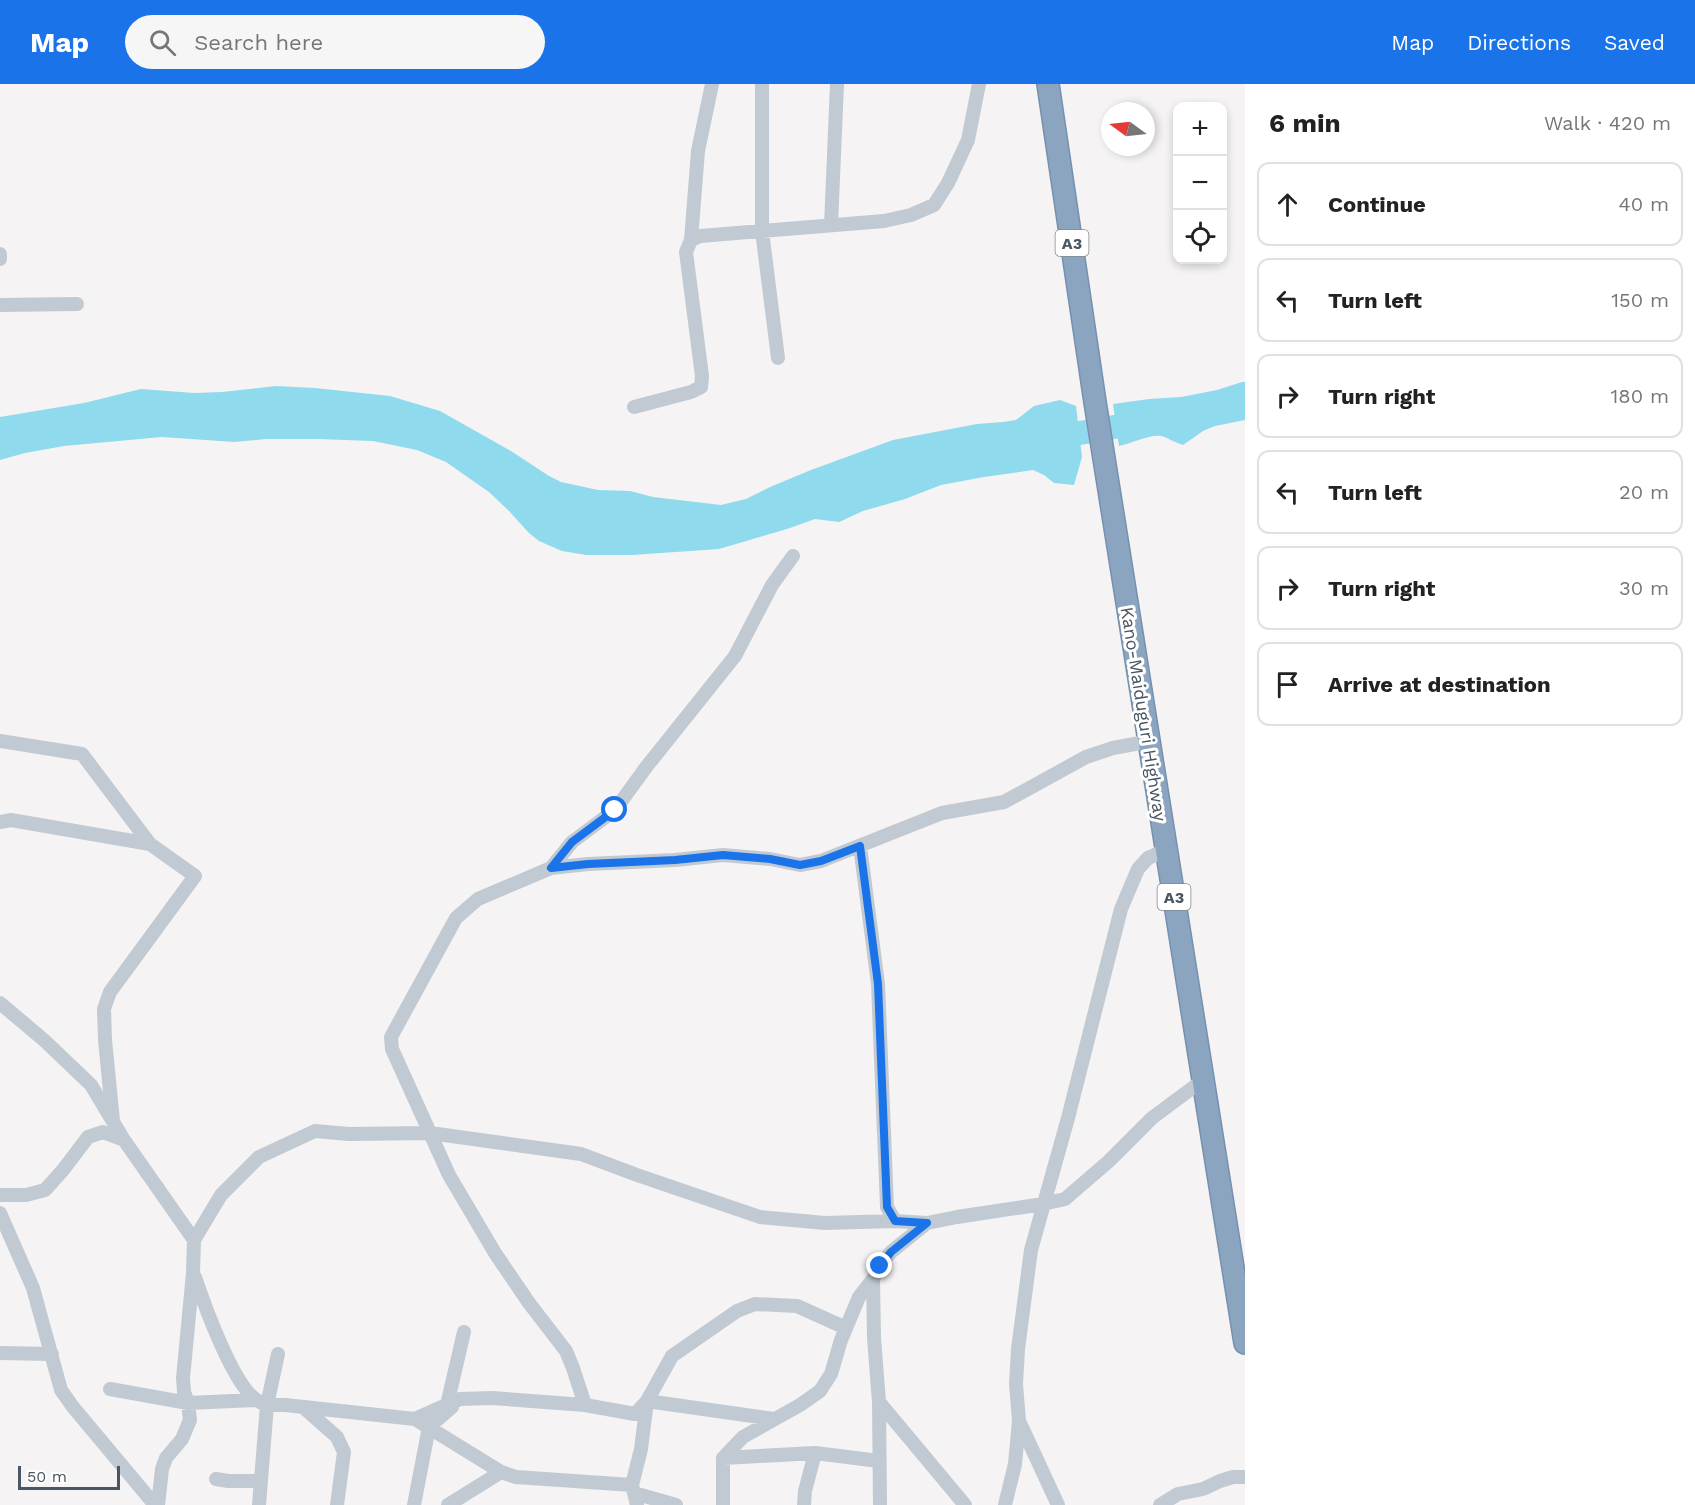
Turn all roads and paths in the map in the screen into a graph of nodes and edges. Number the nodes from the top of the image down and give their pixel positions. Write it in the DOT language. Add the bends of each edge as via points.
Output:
graph roads {
  1 [pos="712,84"];
  2 [pos="762,84"];
  3 [pos="837,84"];
  4 [pos="979,84"];
  5 [pos="1048,84"];
  6 [pos="831,225"];
  7 [pos="762,231"];
  8 [pos="692,240"];
  9 [pos="0,254"];
  10 [pos="0,259"];
  11 [pos="77,304"];
  12 [pos="0,305"];
  13 [pos="777,358"];
  14 [pos="634,407"];
  15 [pos="793,556"];
  16 [pos="0,741"];
  17 [pos="1149,744"];
  18 [pos="0,822"];
  19 [pos="150,844"];
  20 [pos="860,846"];
  21 [pos="1166,850"];
  22 [pos="551,868"];
  23 [pos="0,1003"];
  24 [pos="1203,1080"];
  25 [pos="113,1121"];
  26 [pos="430,1133"];
  27 [pos="124,1140"];
  28 [pos="0,1195"];
  29 [pos="1043,1204"];
  30 [pos="0,1213"];
  31 [pos="895,1221"];
  32 [pos="927,1223"];
  33 [pos="194,1240"];
  34 [pos="193,1273"];
  35 [pos="873,1279"];
  36 [pos="846,1328"];
  37 [pos="464,1332"];
  38 [pos="1245,1343"];
  39 [pos="0,1353"];
  40 [pos="52,1354"];
  41 [pos="278,1354"];
  42 [pos="110,1389"];
  43 [pos="460,1399"];
  44 [pos="647,1401"];
  45 [pos="879,1402"];
  46 [pos="188,1403"];
  47 [pos="261,1403"];
  48 [pos="447,1405"];
  49 [pos="585,1405"];
  50 [pos="303,1407"];
  51 [pos="415,1419"];
  52 [pos="774,1419"];
  53 [pos="1019,1421"];
  54 [pos="429,1427"];
  55 [pos="815,1453"];
  56 [pos="723,1458"];
  57 [pos="879,1461"];
  58 [pos="501,1472"];
  59 [pos="1245,1477"];
  60 [pos="216,1479"];
  61 [pos="260,1481"];
  62 [pos="634,1494"];
  63 [pos="156,1505"];
  64 [pos="259,1505"];
  65 [pos="337,1505"];
  66 [pos="414,1505"];
  67 [pos="448,1505"];
  68 [pos="676,1505"];
  69 [pos="723,1505"];
  70 [pos="804,1505"];
  71 [pos="880,1505"];
  72 [pos="965,1505"];
  73 [pos="1005,1505"];
  74 [pos="1058,1505"];
  75 [pos="1160,1505"];
  1 -- 8 [label="street" via="698,151"];
  2 -- 7 [label="street"];
  3 -- 6 [label="street"];
  4 -- 6 [label="street" via="968,140 934,205 884,221"];
  5 -- 17 [label="highway, Kano-Maiduguri Highway / A3"];
  6 -- 7 [label="street"];
  7 -- 8 [label="street"];
  7 -- 13 [label="street"];
  8 -- 14 [label="street" via="686,252 701,387"];
  9 -- 10 [label="street"];
  11 -- 12 [label="street"];
  15 -- 22 [label="street" via="772,585 735,656 615,810 572,842"];
  16 -- 19 [label="street" via="82,754"];
  17 -- 20 [label="street" via="1113,748 1086,758 1004,802 942,813"];
  17 -- 21 [label="highway, Kano-Maiduguri Highway / A3"];
  18 -- 19 [label="street" via="11,820"];
  19 -- 25 [label="street" via="195,876 110,992 104,1009"];
  20 -- 22 [label="street" via="800,865 723,855"];
  20 -- 31 [label="street" via="878,984 887,1207"];
  21 -- 24 [label="highway, Kano-Maiduguri Highway / A3"];
  21 -- 29 [label="street" via="1148,858 1138,869 1121,909"];
  22 -- 26 [label="street" via="478,899 456,918 391,1037 392,1049"];
  23 -- 25 [label="street" via="91,1085"];
  24 -- 29 [label="street" via="1152,1118 1065,1199"];
  24 -- 38 [label="highway, Kano-Maiduguri Highway / A3"];
  25 -- 27 [label="street"];
  26 -- 31 [label="street" via="581,1154 760,1217 825,1223"];
  26 -- 33 [label="street" via="315,1131 259,1157 221,1196"];
  26 -- 49 [label="street" via="449,1175 495,1253 566,1351"];
  27 -- 28 [label="street" via="103,1132 88,1137 45,1190"];
  27 -- 33 [label="street"];
  29 -- 32 [label="street"];
  29 -- 53 [label="street" via="1031,1250 1018,1349"];
  30 -- 40 [label="street" via="33,1288"];
  31 -- 32 [label="street"];
  32 -- 35 [label="street" via="891,1252"];
  33 -- 34 [label="street"];
  34 -- 46 [label="street" via="183,1378"];
  34 -- 47 [label="street" via="234,1373"];
  35 -- 36 [label="street" via="859,1297"];
  35 -- 45 [label="street"];
  36 -- 44 [label="street" via="797,1306 755,1304 737,1311 672,1356"];
  36 -- 52 [label="street" via="831,1374 820,1391"];
  37 -- 48 [label="street"];
  39 -- 40 [label="street"];
  40 -- 63 [label="street" via="61,1390"];
  41 -- 47 [label="street"];
  42 -- 46 [label="street"];
  43 -- 48 [label="street"];
  43 -- 49 [label="street"];
  43 -- 54 [label="street"];
  44 -- 49 [label="street" via="635,1414"];
  44 -- 52 [label="street"];
  44 -- 62 [label="street"];
  45 -- 57 [label="street"];
  45 -- 72 [label="street"];
  46 -- 47 [label="street"];
  46 -- 63 [label="street" via="190,1420 182,1439 166,1458"];
  47 -- 50 [label="street"];
  47 -- 61 [label="street"];
  48 -- 51 [label="street"];
  50 -- 51 [label="street"];
  50 -- 65 [label="street" via="336,1437 344,1452"];
  51 -- 54 [label="street"];
  52 -- 56 [label="street" via="743,1437"];
  53 -- 73 [label="street"];
  53 -- 74 [label="street"];
  54 -- 58 [label="street"];
  54 -- 66 [label="street"];
  55 -- 56 [label="street"];
  55 -- 57 [label="street"];
  55 -- 70 [label="street"];
  56 -- 69 [label="street"];
  57 -- 71 [label="street"];
  58 -- 62 [label="street"];
  58 -- 67 [label="street"];
  59 -- 75 [label="street" via="1178,1494"];
  60 -- 61 [label="street"];
  61 -- 64 [label="street"];
  62 -- 68 [label="street"];
}
